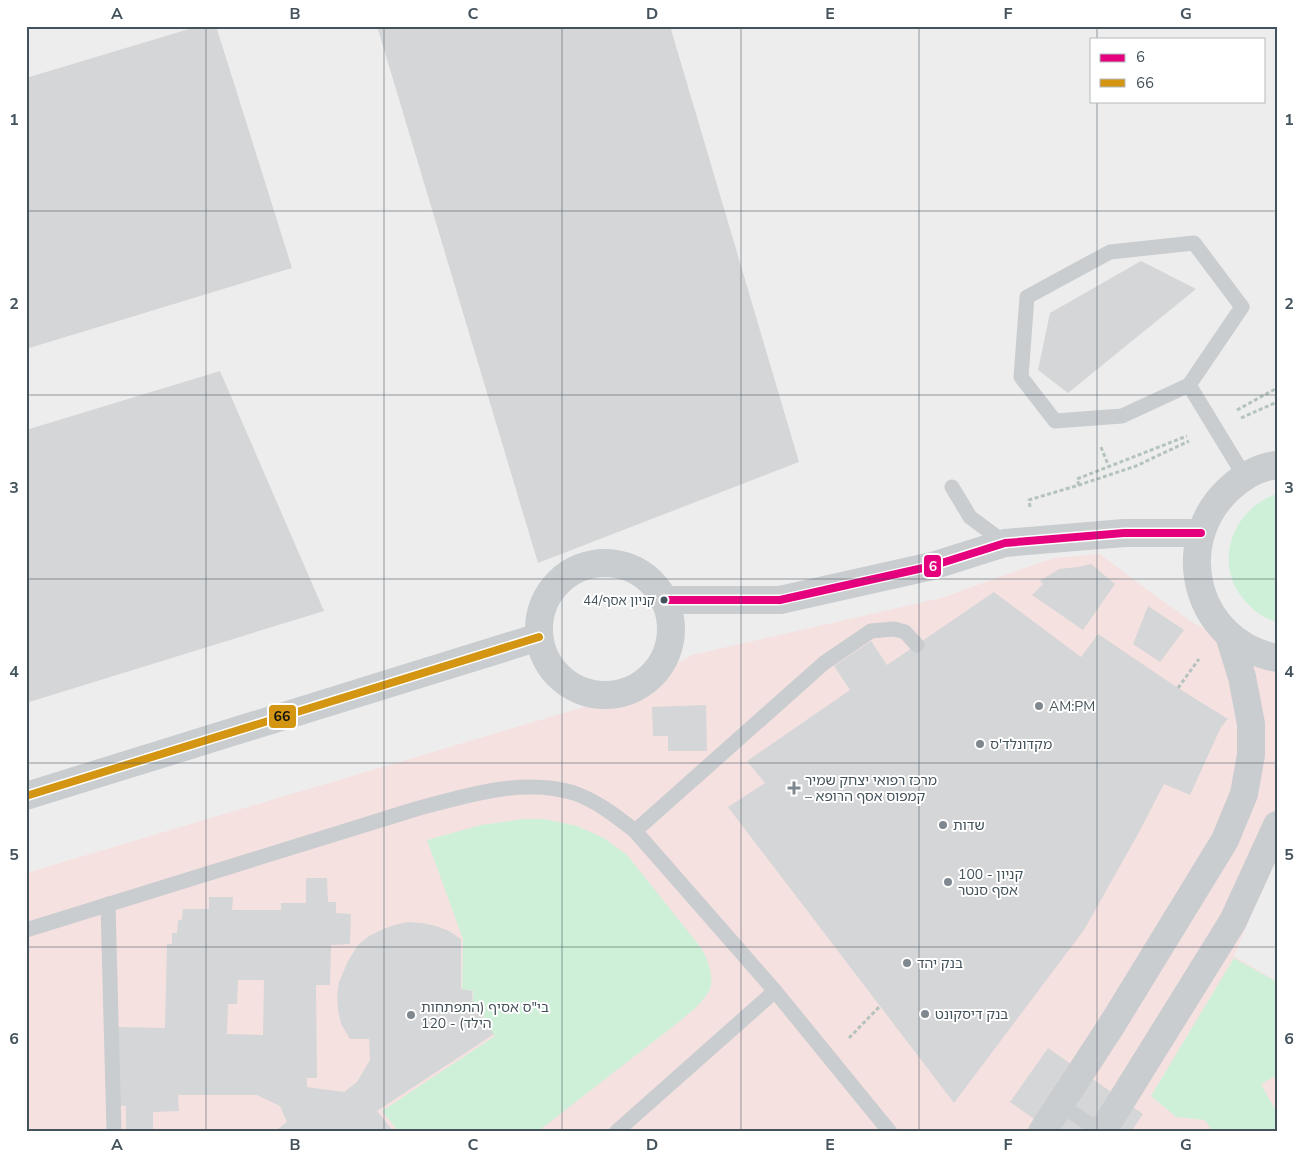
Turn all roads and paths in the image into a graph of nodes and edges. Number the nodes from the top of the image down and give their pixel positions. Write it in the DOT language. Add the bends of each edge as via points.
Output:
graph roads {
  1 [pos="1190,385"];
  2 [pos="1193,434"];
  3 [pos="1102,448"];
  4 [pos="1277,465"];
  5 [pos="1109,467"];
  6 [pos="1245,477"];
  7 [pos="1079,485"];
  8 [pos="952,486"];
  9 [pos="1201,533"];
  10 [pos="1005,543"];
  11 [pos="664,600"];
  12 [pos="1229,635"];
  13 [pos="539,637"];
  14 [pos="917,645"];
  15 [pos="1201,656"];
  16 [pos="1277,658"];
  17 [pos="1178,688"];
  18 [pos="26,796"];
  19 [pos="1277,825"];
  20 [pos="635,831"];
  21 [pos="108,904"];
  22 [pos="26,930"];
  23 [pos="775,992"];
  24 [pos="880,1006"];
  25 [pos="830,1058"];
  26 [pos="1060,1105"];
  27 [pos="114,1132"];
  28 [pos="616,1132"];
  29 [pos="890,1132"];
  30 [pos="1042,1132"];
  31 [pos="1102,1132"];
  1 -- 1 [label="lane" via="1242,307 1194,243 1110,252 1027,296 1021,377 1056,421 1122,416"];
  1 -- 6 [label="lane"];
  2 -- 5 [label="path"];
  3 -- 5 [label="path"];
  4 -- 6 [label="street"];
  5 -- 7 [label="path" via="1077,479"];
  6 -- 9 [label="street" via="1222,495"];
  8 -- 10 [label="lane" via="970,517"];
  9 -- 10 [label="street" via="1124,532"];
  9 -- 12 [label="street" via="1197,565 1202,596"];
  10 -- 11 [label="street" via="932,566 780,600"];
  11 -- 13 [label="street" via="649,579 631,568 611,563 590,564 570,572 554,585 543,603 538,623"];
  11 -- 13 [label="street" via="670,615 671,636 665,658 651,676 632,690 610,696 587,694 566,684 549,667"];
  12 -- 16 [label="street" via="1257,652"];
  12 -- 26 [label="street" via="1242,676 1250,724 1250,756 1244,794 1225,840"];
  13 -- 18 [label="street"];
  14 -- 20 [label="lane" via="905,632 894,629 871,631 824,663"];
  15 -- 17 [label="path"];
  19 -- 31 [label="street" via="1233,921"];
  20 -- 21 [label="lane" via="610,811 575,794 539,787 518,788 476,794 416,809"];
  20 -- 23 [label="lane"];
  21 -- 22 [label="lane"];
  21 -- 27 [label="lane"];
  23 -- 25 [label="lane"];
  23 -- 28 [label="lane"];
  24 -- 25 [label="path"];
  25 -- 29 [label="lane"];
  26 -- 30 [label="street"];
  26 -- 31 [label="lane"];
}
